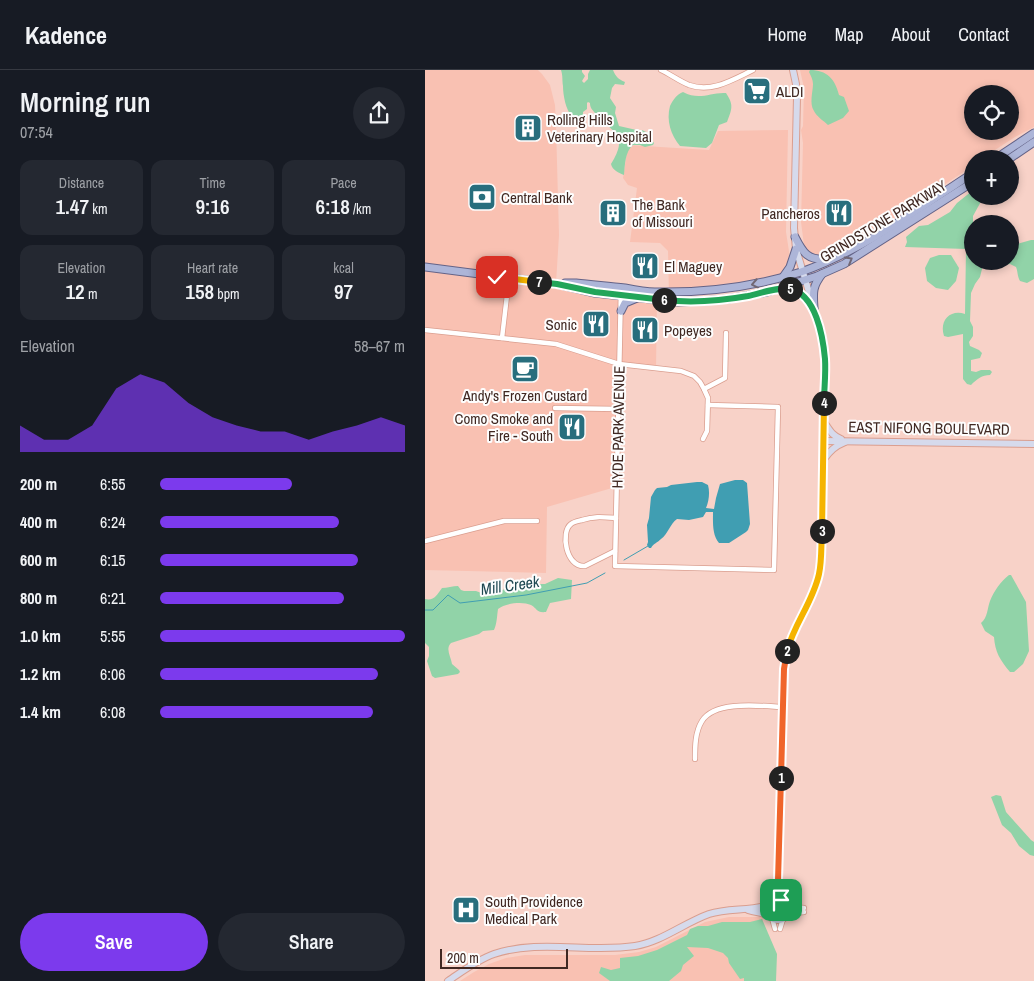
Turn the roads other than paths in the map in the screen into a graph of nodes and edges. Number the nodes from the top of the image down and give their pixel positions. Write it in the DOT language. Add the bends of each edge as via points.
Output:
graph roads {
  1 [pos="661,70"];
  2 [pos="753,70"];
  3 [pos="793,70"];
  4 [pos="1034,133"];
  5 [pos="1034,142"];
  6 [pos="1008,150"];
  7 [pos="1019,152"];
  8 [pos="964,179"];
  9 [pos="964,188"];
  10 [pos="795,237"];
  11 [pos="796,249"];
  12 [pos="833,258"];
  13 [pos="425,267"];
  14 [pos="802,271"];
  15 [pos="823,273"];
  16 [pos="783,277"];
  17 [pos="509,278"];
  18 [pos="805,280"];
  19 [pos="779,288"];
  20 [pos="621,291"];
  21 [pos="639,297"];
  22 [pos="813,309"];
  23 [pos="621,310"];
  24 [pos="425,330"];
  25 [pos="726,333"];
  26 [pos="502,338"];
  27 [pos="619,364"];
  28 [pos="705,388"];
  29 [pos="708,405"];
  30 [pos="555,408"];
  31 [pos="619,409"];
  32 [pos="824,422"];
  33 [pos="703,439"];
  34 [pos="824,440"];
  35 [pos="847,441"];
  36 [pos="1034,444"];
  37 [pos="823,460"];
  38 [pos="616,518"];
  39 [pos="537,521"];
  40 [pos="425,541"];
  41 [pos="615,551"];
  42 [pos="783,707"];
  43 [pos="695,759"];
  44 [pos="778,880"];
  45 [pos="771,903"];
  46 [pos="785,903"];
  47 [pos="748,910"];
  48 [pos="785,916"];
  49 [pos="771,917"];
  50 [pos="448,981"];
  1 -- 2 [label="street" via="703,88 720,85"];
  3 -- 10 [label="street" via="797,97"];
  4 -- 6 [label="main road"];
  5 -- 7 [label="main road"];
  8 -- 12 [label="main road, GRINDSTONE PARKWAY" via="868,241"];
  15 -- 9 [label="main road, GRINDSTONE PARKWAY, one-way" via="871,248"];
  10 -- 11 [label="street"];
  10 -- 12 [label="main road" via="808,256"];
  11 -- 14 [label="street"];
  11 -- 16 [label="main road"];
  12 -- 14 [label="main road, GRINDSTONE PARKWAY"];
  13 -- 17 [label="main road"];
  14 -- 16 [label="main road"];
  14 -- 18 [label="street"];
  15 -- 18 [label="main road, GRINDSTONE PARKWAY"];
  15 -- 22 [label="main road" via="813,291"];
  16 -- 20 [label="main road, one-way" via="707,291"];
  17 -- 20 [label="main road" via="595,292"];
  17 -- 26 [label="street"];
  18 -- 19 [label="main road"];
  18 -- 22 [label="street"];
  19 -- 21 [label="main road" via="749,296 702,301 678,302"];
  19 -- 22 [label="main road" via="801,293"];
  20 -- 21 [label="main road"];
  20 -- 23 [label="street, HYDE PARK AVENUE"];
  21 -- 23 [label="main road" via="628,301"];
  22 -- 32 [label="street" via="825,360"];
  23 -- 27 [label="street, HYDE PARK AVENUE"];
  24 -- 26 [label="street"];
  25 -- 28 [label="street" via="725,378"];
  26 -- 27 [label="street" via="557,344"];
  27 -- 28 [label="street" via="681,370 694,376"];
  27 -- 31 [label="street, HYDE PARK AVENUE"];
  28 -- 29 [label="street"];
  29 -- 33 [label="street" via="707,431"];
  29 -- 41 [label="street, HYDE PARK AVENUE" via="778,407 774,570 615,566"];
  30 -- 31 [label="street"];
  31 -- 38 [label="street, HYDE PARK AVENUE"];
  32 -- 34 [label="street"];
  32 -- 35 [label="street" via="836,437"];
  34 -- 35 [label="street, EAST NIFONG BOULEVARD"];
  34 -- 37 [label="street"];
  35 -- 36 [label="street, EAST NIFONG BOULEVARD"];
  35 -- 37 [label="street" via="837,445"];
  37 -- 42 [label="street" via="819,574 790,640 784,669"];
  38 -- 41 [label="street, HYDE PARK AVENUE"];
  38 -- 41 [label="street" via="595,516 571,523 566,529 571,559 576,565 585,566"];
  39 -- 40 [label="street" via="505,521"];
  42 -- 43 [label="street" via="724,707 712,712 702,720 696,739"];
  42 -- 44 [label="street"];
  44 -- 45 [label="street"];
  44 -- 46 [label="street"];
  45 -- 46 [label="street" via="777,900"];
  45 -- 47 [label="street"];
  45 -- 49 [label="street" via="768,911"];
  46 -- 48 [label="street"];
  46 -- 48 [label="street" via="804,910"];
  47 -- 49 [label="street"];
  47 -- 50 [label="street" via="724,910 697,918 638,946 529,948 493,954"];
  48 -- 49 [label="street" via="776,920"];
  48 -- 49 [label="street" via="777,929"];
}
